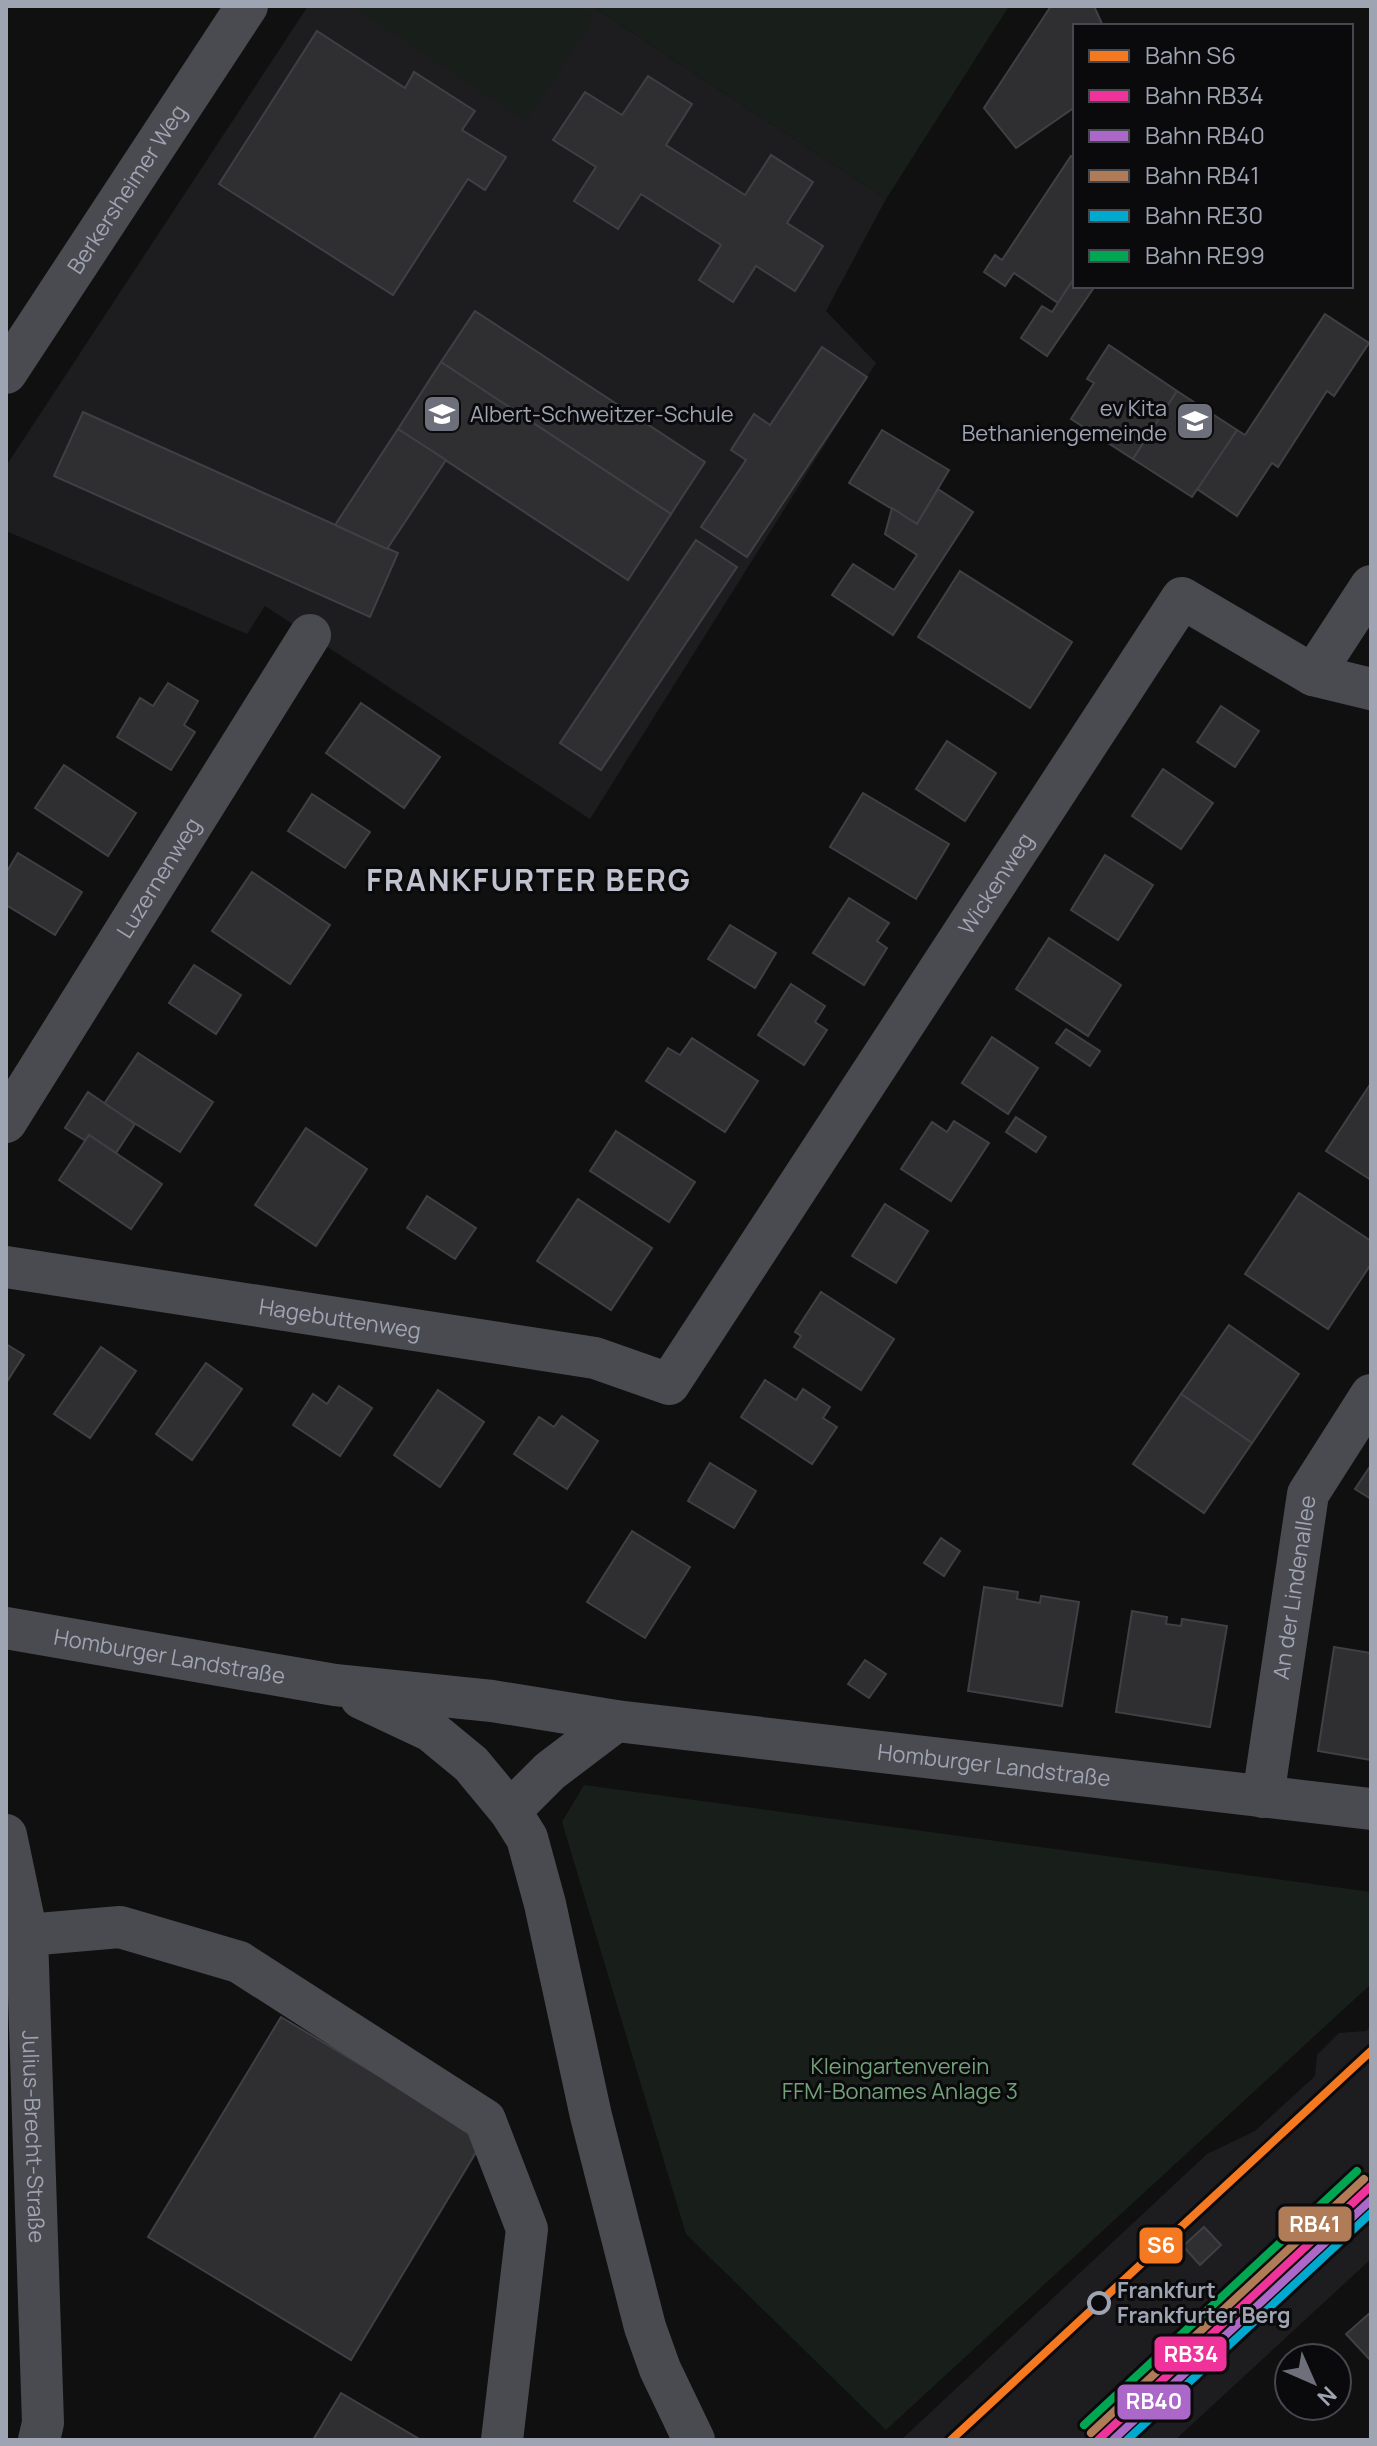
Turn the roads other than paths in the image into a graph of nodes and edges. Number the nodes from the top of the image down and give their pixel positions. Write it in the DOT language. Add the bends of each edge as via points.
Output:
graph roads {
  1 [pos="247,6"];
  2 [pos="6,373"];
  3 [pos="1371,586"];
  4 [pos="310,635"];
  5 [pos="1313,675"];
  6 [pos="1371,689"];
  7 [pos="6,1122"];
  8 [pos="6,1267"];
  9 [pos="669,1384"];
  10 [pos="1371,1395"];
  11 [pos="6,1628"];
  12 [pos="335,1685"];
  13 [pos="616,1721"];
  14 [pos="1263,1797"];
  15 [pos="1371,1809"];
  16 [pos="510,1811"];
  17 [pos="6,1835"];
  18 [pos="27,1935"];
  19 [pos="39,2440"];
  20 [pos="502,2440"];
  21 [pos="694,2440"];
  1 -- 2 [label="street, Berkersheimer Weg"];
  3 -- 5 [label="street"];
  4 -- 7 [label="street, Luzernenweg"];
  5 -- 6 [label="street"];
  5 -- 9 [label="street, Wickenweg" via="1182,598"];
  8 -- 9 [label="street, Hagebuttenweg" via="595,1358"];
  10 -- 14 [label="street, An der Lindenallee" via="1308,1494"];
  11 -- 12 [label="street, Homburger Landstraße"];
  12 -- 13 [label="street, Homburger Landstraße" via="492,1701"];
  12 -- 16 [label="street, Homburger Landstraße" via="431,1731 471,1764"];
  13 -- 14 [label="street, Homburger Landstraße"];
  13 -- 16 [label="street" via="550,1771"];
  14 -- 15 [label="street, Homburger Landstraße"];
  16 -- 21 [label="street, Homburger Landstraße" via="527,1838 545,1904 591,2116 645,2327"];
  17 -- 18 [label="street, Julius-Brecht-Straße"];
  18 -- 19 [label="street, Julius-Brecht-Straße" via="43,2423"];
  18 -- 20 [label="street" via="120,1927 239,1962 485,2120 527,2229"];
}
